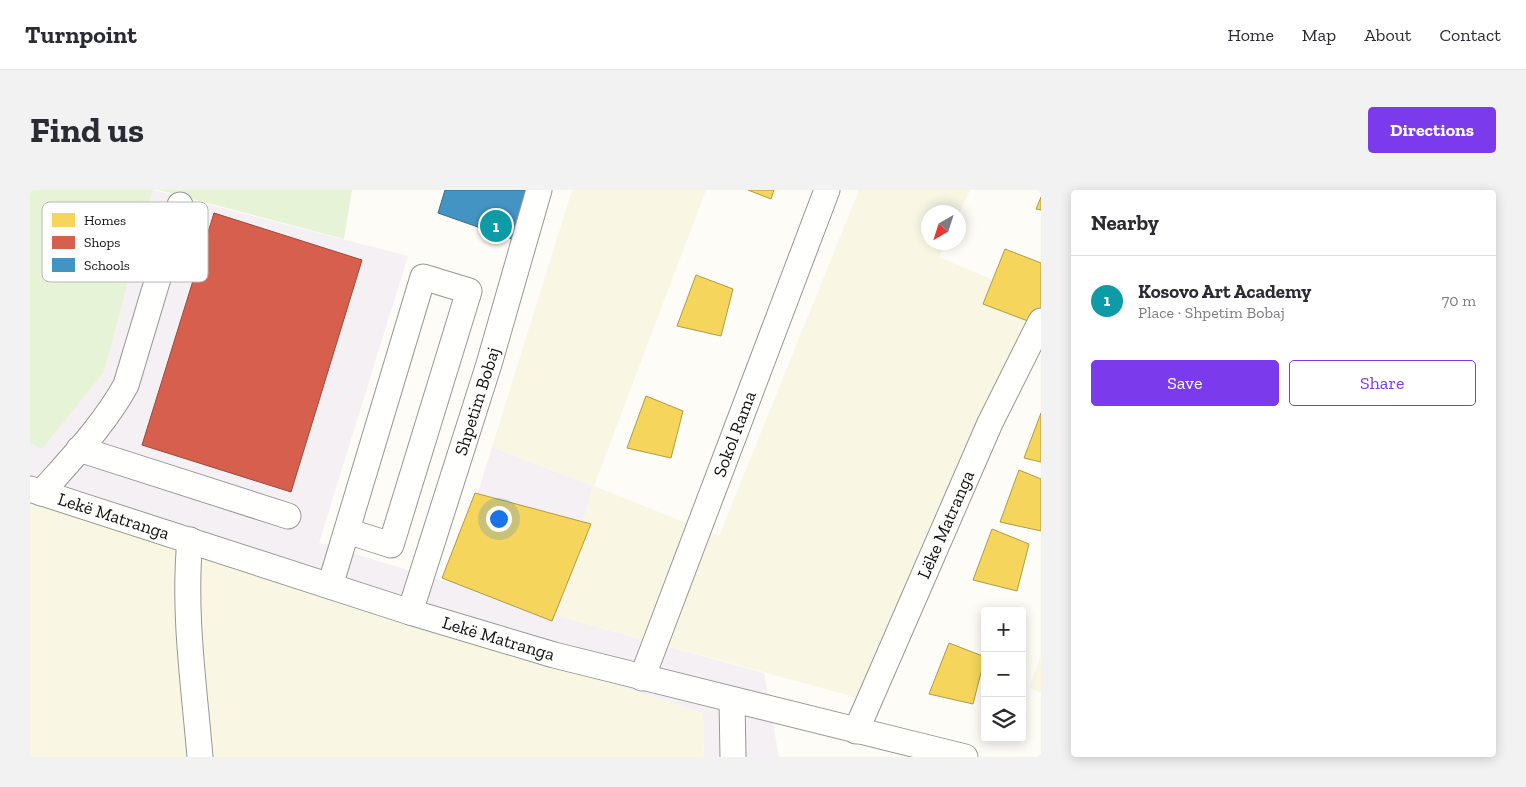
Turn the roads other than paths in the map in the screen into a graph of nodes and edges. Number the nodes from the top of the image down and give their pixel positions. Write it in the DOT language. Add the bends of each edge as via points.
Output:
graph roads {
  1 [pos="539,190"];
  2 [pos="827,190"];
  3 [pos="157,282"];
  4 [pos="1041,321"];
  5 [pos="79,450"];
  6 [pos="35,491"];
  7 [pos="288,516"];
  8 [pos="347,531"];
  9 [pos="190,540"];
  10 [pos="330,586"];
  11 [pos="410,612"];
  12 [pos="642,678"];
  13 [pos="732,700"];
  14 [pos="856,731"];
  15 [pos="200,757"];
  16 [pos="733,757"];
  17 [pos="965,757"];
  1 -- 11 [label="street, Shpetim Bobaj" via="489,364"];
  2 -- 12 [label="street, Sokol Rama"];
  3 -- 5 [label="street, Lekë Matranga" via="126,385 115,405"];
  4 -- 14 [label="street, Lëke Matranga" via="990,423"];
  5 -- 6 [label="street, Lekë Matranga"];
  5 -- 7 [label="street"];
  6 -- 9 [label="street, Lekë Matranga"];
  8 -- 8 [label="street" via="423,277 469,291 391,545"];
  8 -- 10 [label="street"];
  9 -- 10 [label="street, Lekë Matranga"];
  9 -- 15 [label="street" via="188,626"];
  10 -- 11 [label="street, Lekë Matranga"];
  11 -- 12 [label="street, Lekë Matranga"];
  12 -- 13 [label="street, Lekë Matranga"];
  13 -- 14 [label="street, Lekë Matranga"];
  13 -- 16 [label="street"];
  14 -- 17 [label="street, Lekë Matranga"];
}
